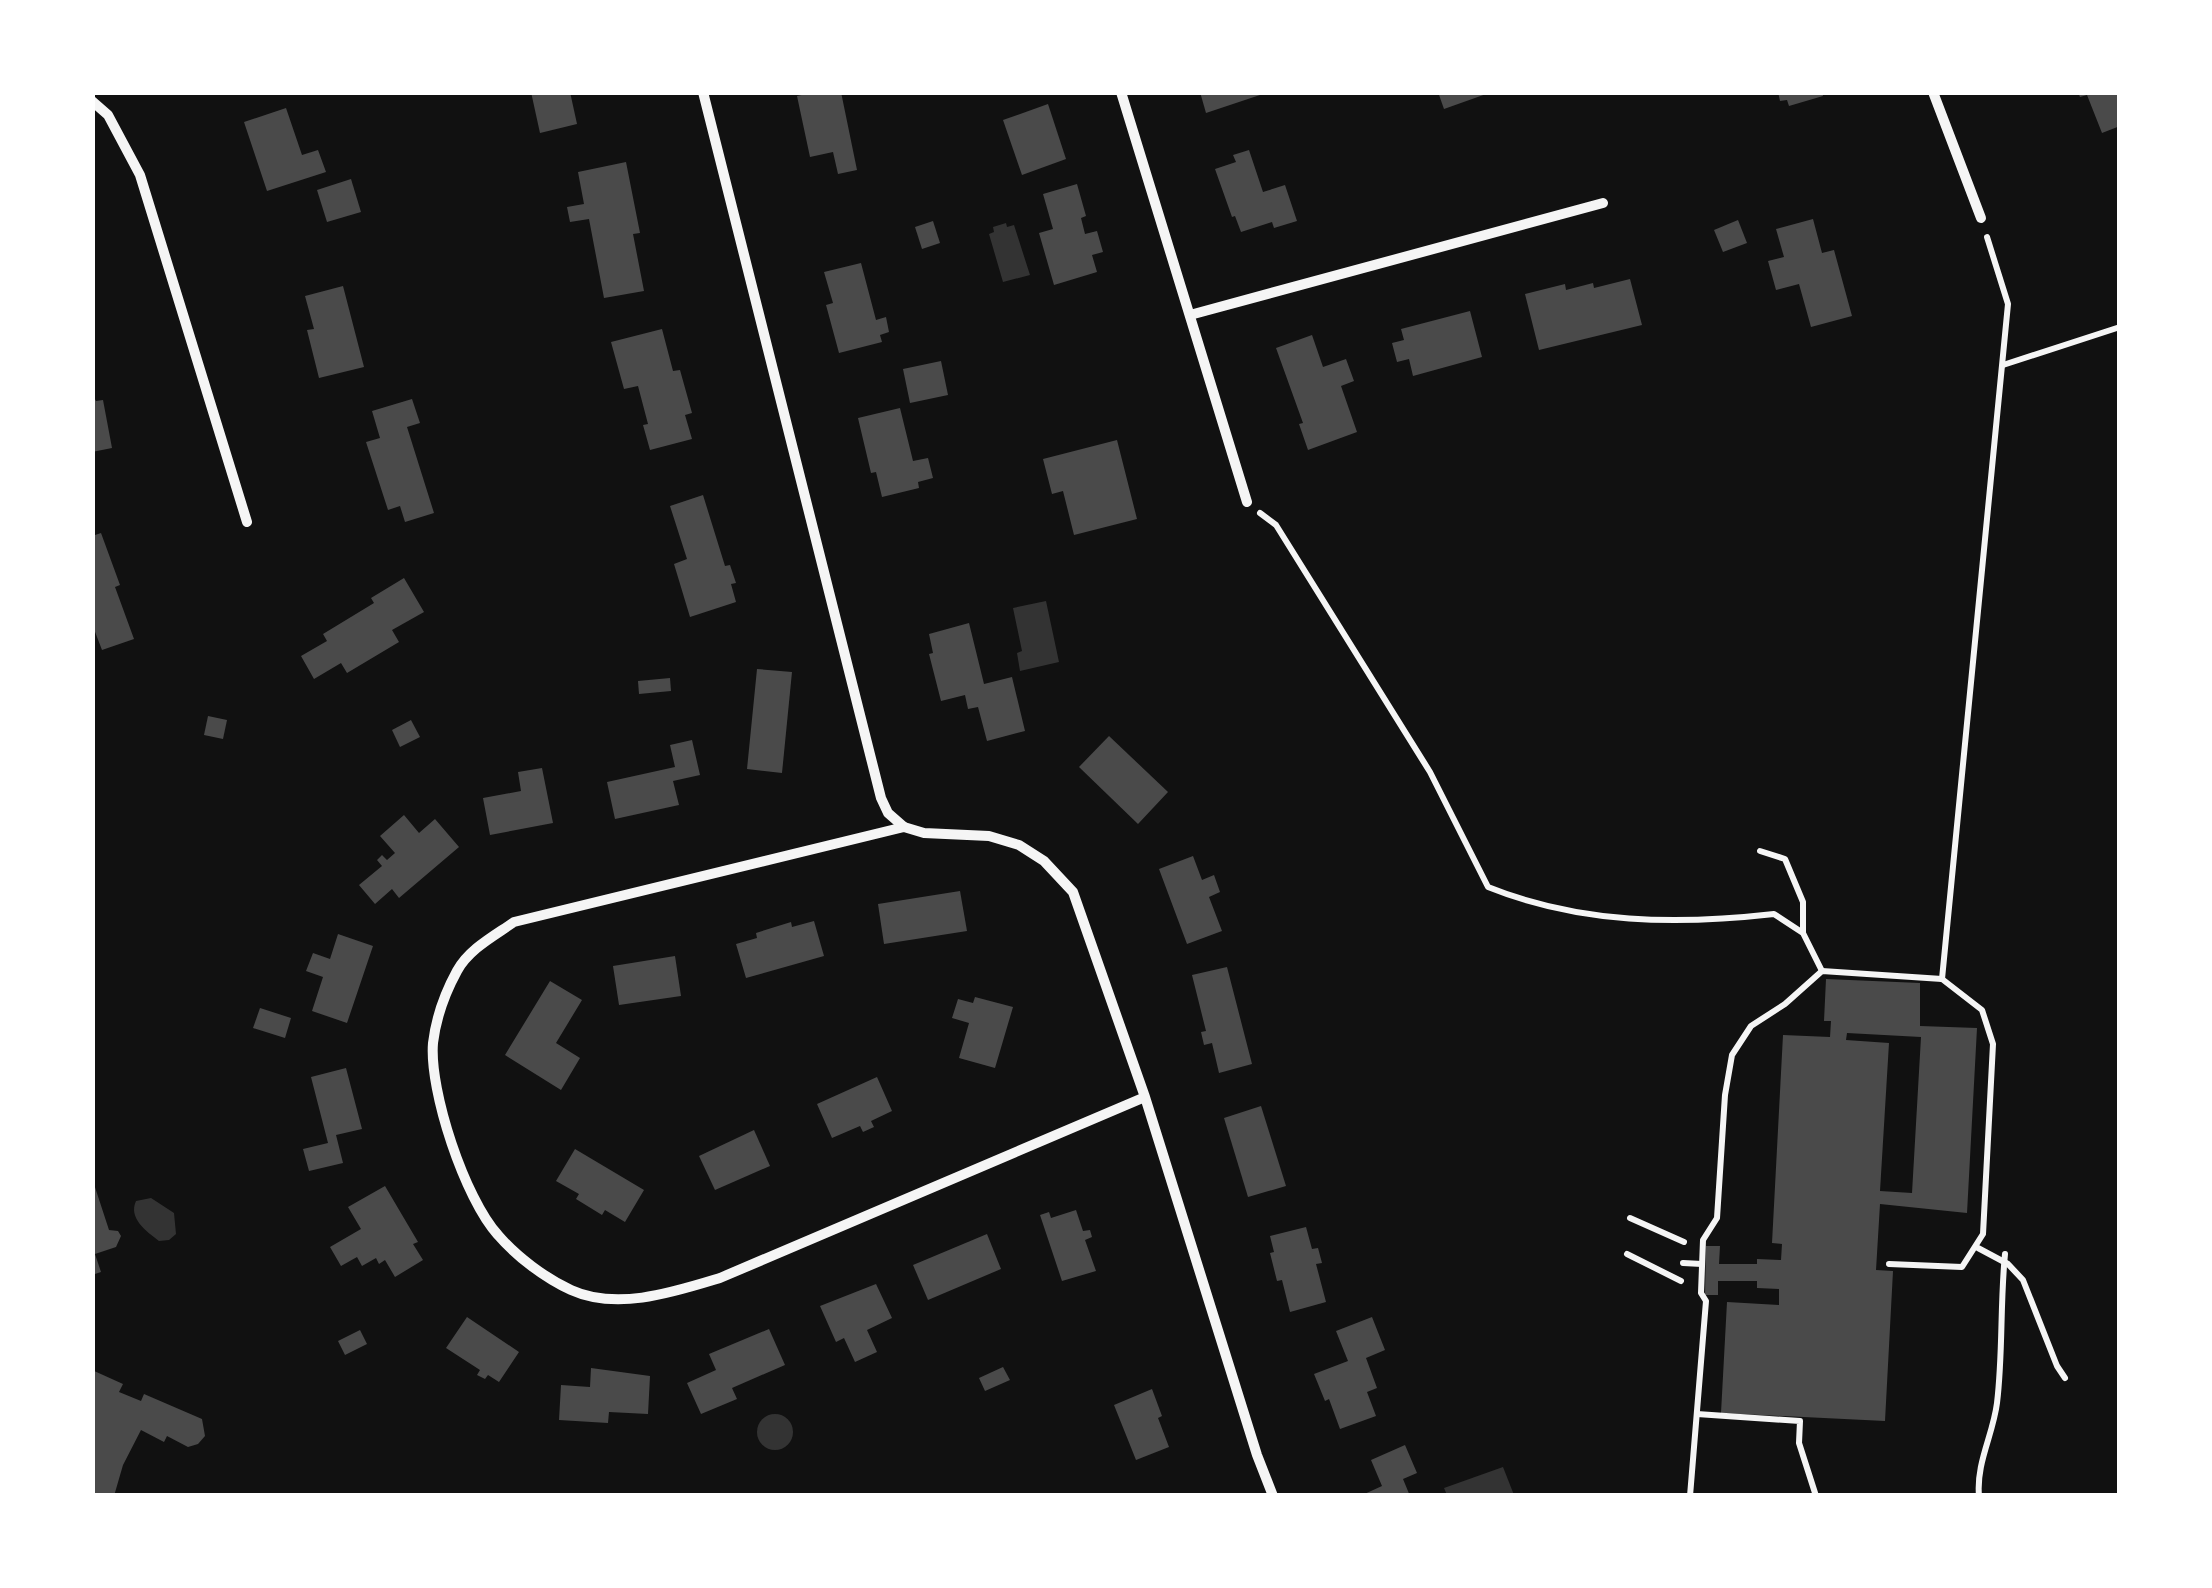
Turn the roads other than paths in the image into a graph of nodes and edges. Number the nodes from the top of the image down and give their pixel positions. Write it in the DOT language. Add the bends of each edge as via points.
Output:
graph roads {
  1 [pos="703,92"];
  2 [pos="1121,92"];
  3 [pos="1933,92"];
  4 [pos="92,102"];
  5 [pos="1603,203"];
  6 [pos="1981,218"];
  7 [pos="1190,315"];
  8 [pos="1247,502"];
  9 [pos="247,522"];
  10 [pos="904,828"];
  11 [pos="1146,1096"];
  12 [pos="1272,1496"];
  1 -- 10 [label="street" via="881,798"];
  2 -- 7 [label="street"];
  3 -- 6 [label="street"];
  4 -- 9 [label="street" via="108,115 140,175"];
  5 -- 7 [label="street"];
  7 -- 8 [label="street"];
  10 -- 11 [label="street" via="990,836 1018,846 1044,861 1072,892"];
  10 -- 11 [label="street" via="514,922 474,950 441,1006 434,1078 448,1133 498,1235 572,1291 616,1299 665,1294 726,1276"];
  11 -- 12 [label="street"];
}
